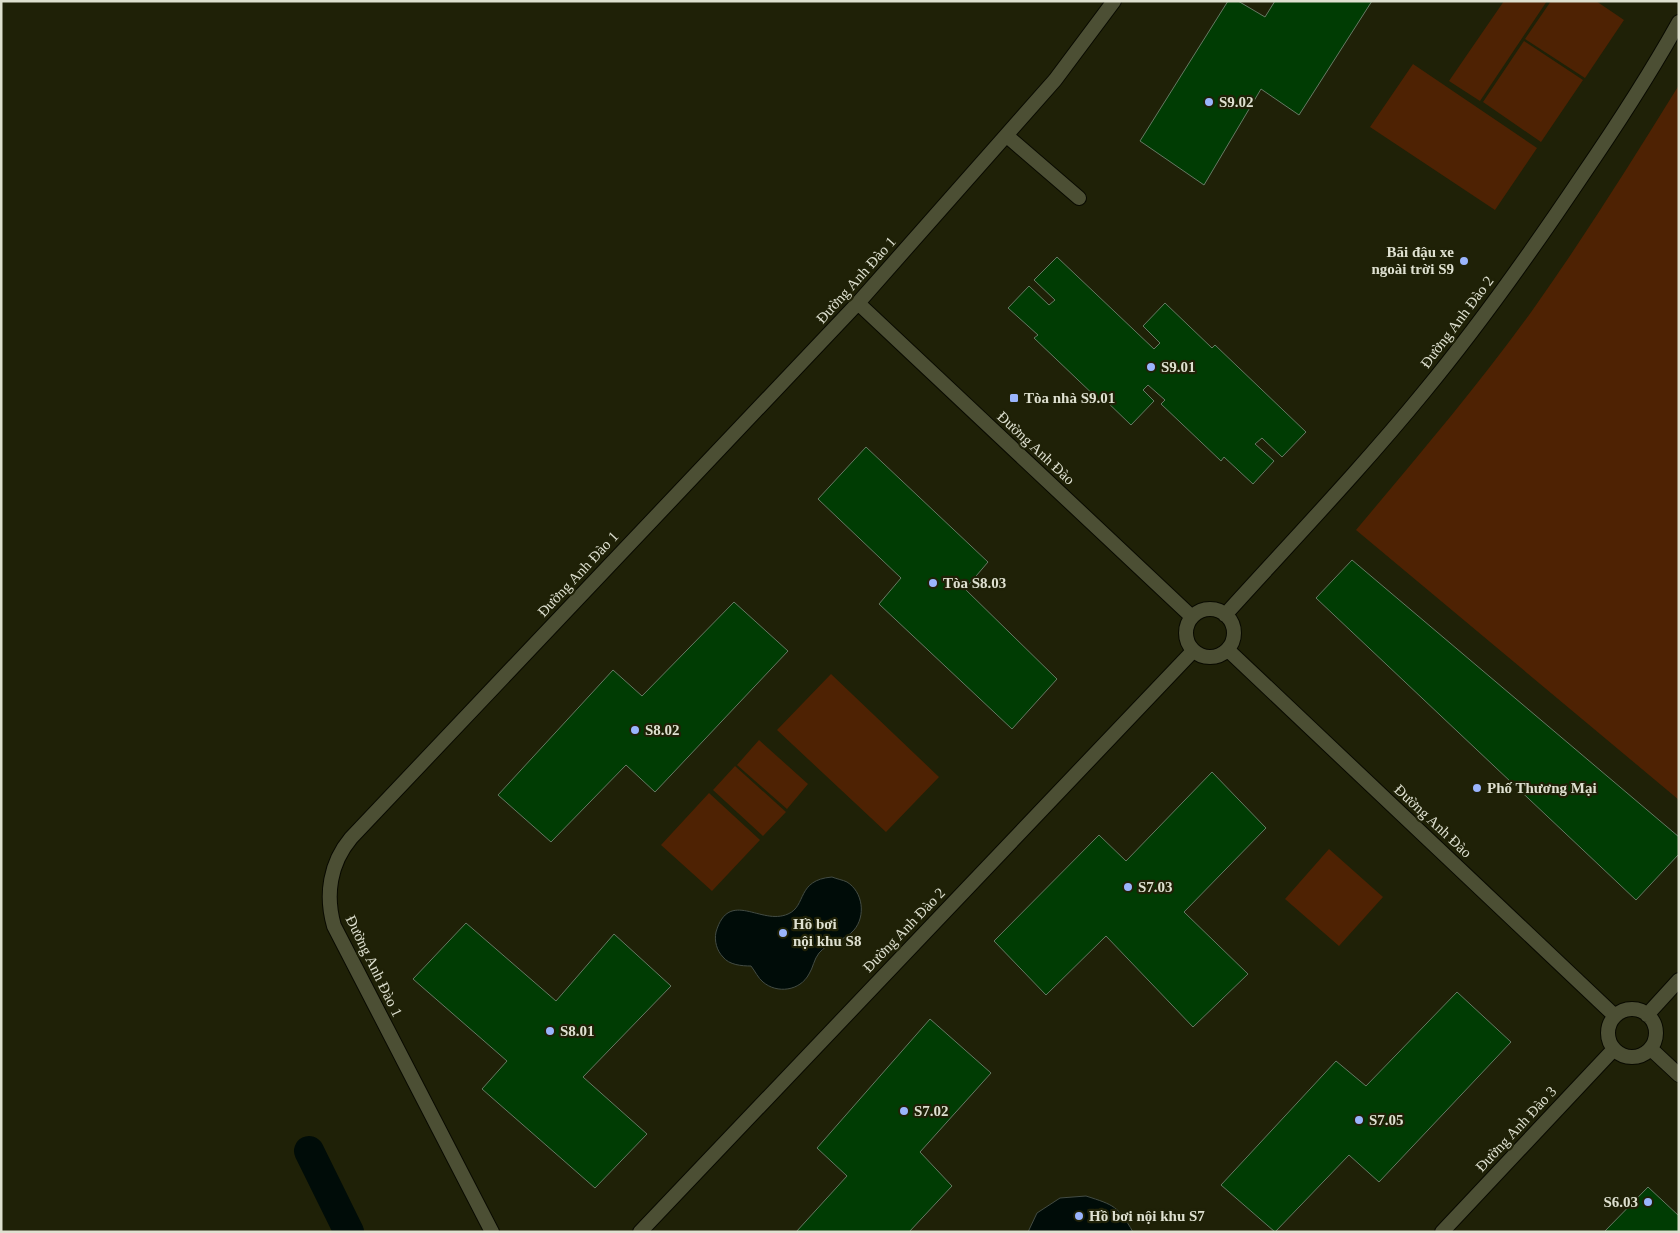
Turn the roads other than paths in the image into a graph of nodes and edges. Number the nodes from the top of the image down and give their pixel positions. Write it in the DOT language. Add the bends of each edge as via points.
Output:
graph roads {
  1 [pos="1114,1"];
  2 [pos="1679,22"];
  3 [pos="1007,136"];
  4 [pos="1079,198"];
  5 [pos="858,303"];
  6 [pos="1225,615"];
  7 [pos="1192,617"];
  8 [pos="1228,650"];
  9 [pos="1193,651"];
  10 [pos="1679,980"];
  11 [pos="1647,1015"];
  12 [pos="1615,1016"];
  13 [pos="1651,1049"];
  14 [pos="1614,1050"];
  15 [pos="1679,1075"];
  16 [pos="492,1232"];
  17 [pos="640,1232"];
  18 [pos="1442,1232"];
  1 -- 3 [label="street, Đường Anh Đào 1"];
  2 -- 6 [label="street, Đường Anh Đào 2" via="1637,93 1548,228 1466,340 1378,448"];
  3 -- 4 [label="street"];
  3 -- 5 [label="street, Đường Anh Đào 1"];
  5 -- 7 [label="street, Đường Anh Đào"];
  5 -- 16 [label="street, Đường Anh Đào 1" via="351,838 337,861 330,888 334,926"];
  6 -- 7 [label="street" via="1208,609"];
  6 -- 8 [label="street" via="1234,633"];
  7 -- 9 [label="street" via="1185,634"];
  8 -- 9 [label="street" via="1210,658"];
  8 -- 12 [label="street, Đường Anh Đào"];
  9 -- 17 [label="street, Đường Anh Đào 2"];
  10 -- 11 [label="street"];
  11 -- 12 [label="street" via="1629,1009"];
  11 -- 13 [label="street" via="1656,1031"];
  12 -- 14 [label="street" via="1610,1021 1608,1032"];
  13 -- 14 [label="street" via="1630,1058"];
  13 -- 15 [label="street"];
  14 -- 18 [label="street, Đường Anh Đào 3"];
}
